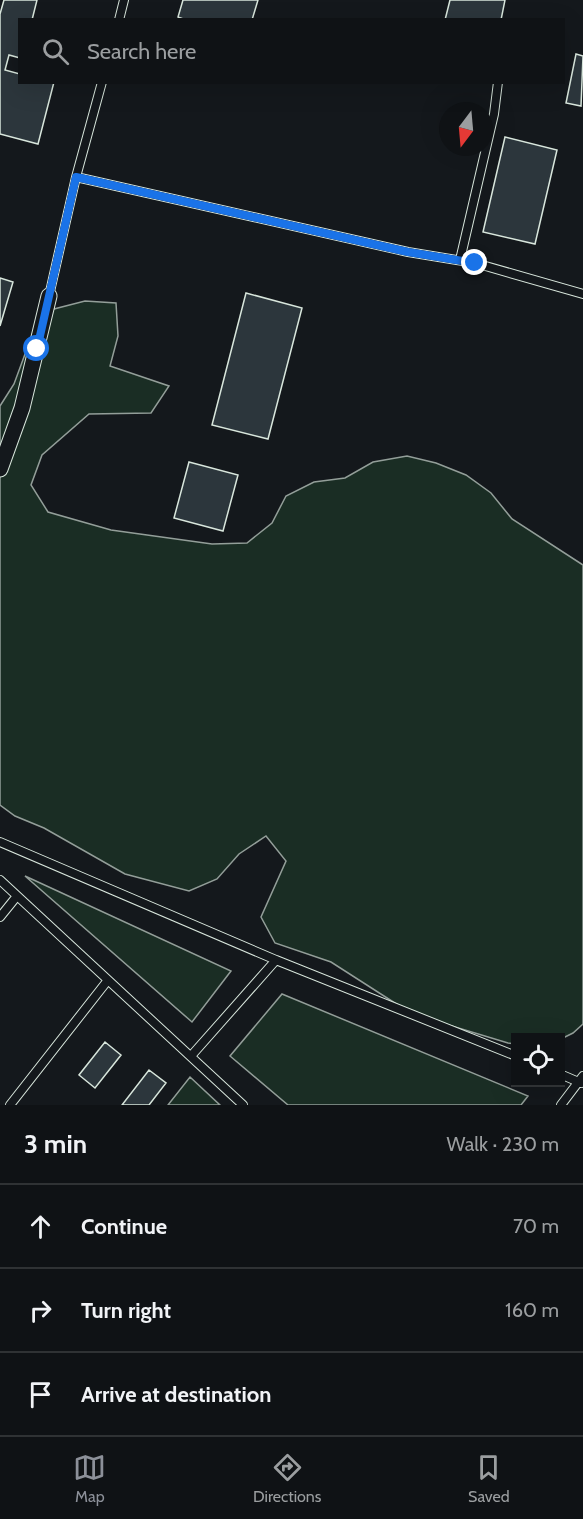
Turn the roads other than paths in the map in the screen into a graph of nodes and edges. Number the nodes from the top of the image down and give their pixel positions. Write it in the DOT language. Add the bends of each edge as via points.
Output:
graph roads {
  1 [pos="124,0"];
  2 [pos="120,18"];
  3 [pos="101,84"];
  4 [pos="498,84"];
  5 [pos="76,177"];
  6 [pos="460,260"];
  7 [pos="583,294"];
  8 [pos="49,296"];
  9 [pos="0,468"];
  10 [pos="0,842"];
  11 [pos="0,880"];
  12 [pos="17,896"];
  13 [pos="0,917"];
  14 [pos="276,960"];
  15 [pos="108,980"];
  16 [pos="511,1054"];
  17 [pos="191,1056"];
  18 [pos="565,1075"];
  19 [pos="582,1080"];
  20 [pos="10,1105"];
  21 [pos="243,1105"];
  22 [pos="561,1105"];
  1 -- 2 [label="lane"];
  3 -- 5 [label="lane"];
  4 -- 6 [label="lane"];
  5 -- 6 [label="lane" via="408,252"];
  5 -- 8 [label="lane"];
  6 -- 7 [label="lane"];
  8 -- 9 [label="street" via="22,408"];
  10 -- 14 [label="lane"];
  11 -- 12 [label="lane"];
  12 -- 13 [label="lane"];
  12 -- 15 [label="lane"];
  14 -- 16 [label="lane"];
  14 -- 17 [label="lane"];
  15 -- 17 [label="lane"];
  15 -- 20 [label="lane"];
  17 -- 21 [label="lane"];
  18 -- 19 [label="lane"];
  19 -- 22 [label="lane"];
}
